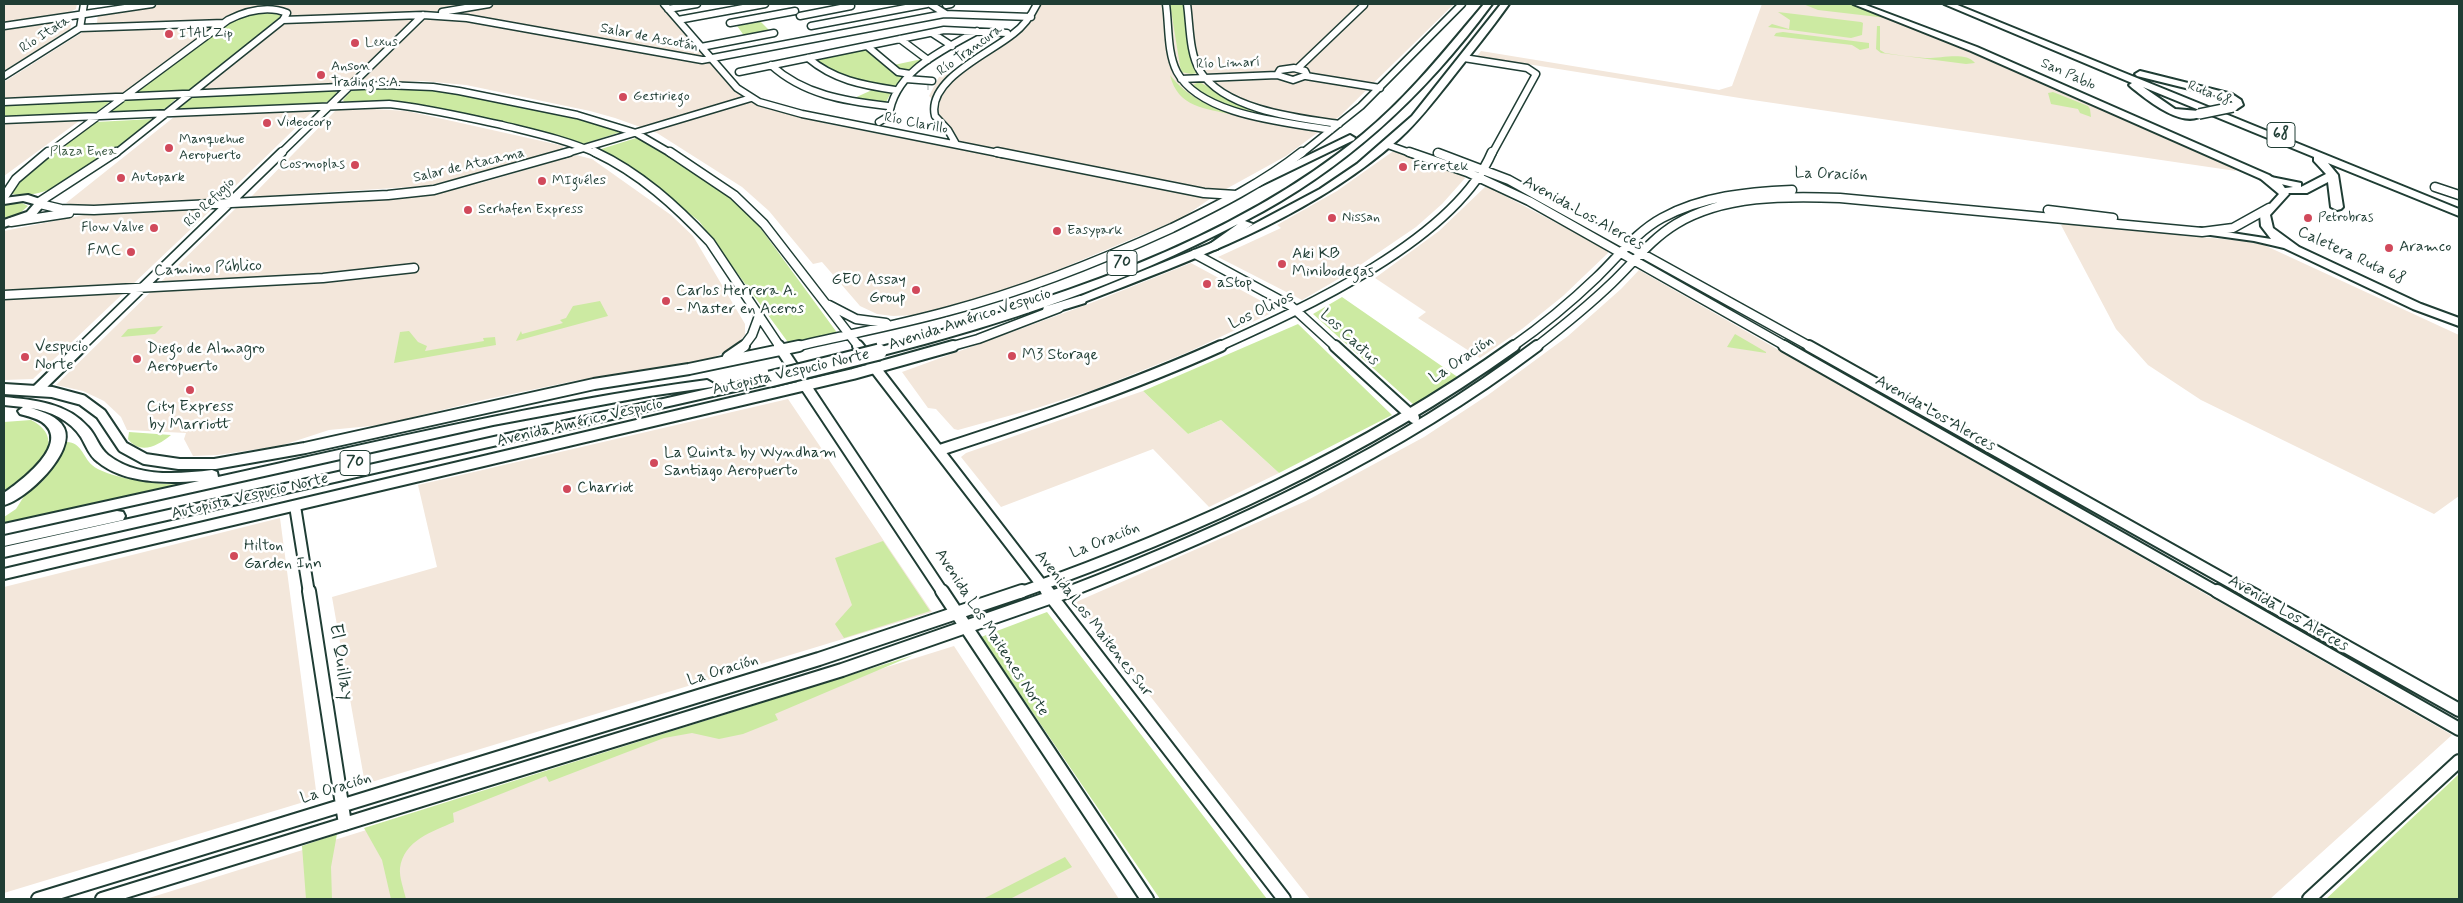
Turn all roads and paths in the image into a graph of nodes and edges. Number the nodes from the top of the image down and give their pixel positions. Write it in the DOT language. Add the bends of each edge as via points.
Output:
graph roads {
  1 [pos="84,4"];
  2 [pos="152,4"];
  3 [pos="280,4"];
  4 [pos="489,4"];
  5 [pos="697,4"];
  6 [pos="765,4"];
  7 [pos="787,4"];
  8 [pos="929,4"];
  9 [pos="1037,4"];
  10 [pos="1166,4"];
  11 [pos="1187,4"];
  12 [pos="1462,4"];
  13 [pos="1476,4"];
  14 [pos="1488,4"];
  15 [pos="1857,4"];
  16 [pos="1948,4"];
  17 [pos="1961,4"];
  18 [pos="130,5"];
  19 [pos="1364,5"];
  20 [pos="1503,5"];
  21 [pos="666,6"];
  22 [pos="851,6"];
  23 [pos="270,10"];
  24 [pos="795,11"];
  25 [pos="422,12"];
  26 [pos="442,13"];
  27 [pos="83,14"];
  28 [pos="944,15"];
  29 [pos="800,16"];
  30 [pos="758,18"];
  31 [pos="1030,18"];
  32 [pos="283,20"];
  33 [pos="678,20"];
  34 [pos="224,22"];
  35 [pos="764,23"];
  36 [pos="4,26"];
  37 [pos="811,26"];
  38 [pos="80,28"];
  39 [pos="735,28"];
  40 [pos="769,28"];
  41 [pos="977,31"];
  42 [pos="932,32"];
  43 [pos="1007,33"];
  44 [pos="824,38"];
  45 [pos="900,39"];
  46 [pos="867,46"];
  47 [pos="952,46"];
  48 [pos="702,47"];
  49 [pos="808,58"];
  50 [pos="1464,58"];
  51 [pos="712,60"];
  52 [pos="928,60"];
  53 [pos="771,65"];
  54 [pos="2105,66"];
  55 [pos="1298,68"];
  56 [pos="739,72"];
  57 [pos="1277,75"];
  58 [pos="4,76"];
  59 [pos="1306,76"];
  60 [pos="1205,77"];
  61 [pos="906,79"];
  62 [pos="1181,79"];
  63 [pos="944,85"];
  64 [pos="349,87"];
  65 [pos="1380,88"];
  66 [pos="895,90"];
  67 [pos="190,94"];
  68 [pos="124,97"];
  69 [pos="751,98"];
  70 [pos="4,102"];
  71 [pos="330,105"];
  72 [pos="888,106"];
  73 [pos="167,112"];
  74 [pos="98,116"];
  75 [pos="4,120"];
  76 [pos="879,122"];
  77 [pos="940,124"];
  78 [pos="1339,124"];
  79 [pos="1330,130"];
  80 [pos="948,131"];
  81 [pos="636,133"];
  82 [pos="1350,138"];
  83 [pos="931,139"];
  84 [pos="1391,142"];
  85 [pos="956,144"];
  86 [pos="585,148"];
  87 [pos="2300,148"];
  88 [pos="1481,173"];
  89 [pos="2333,175"];
  90 [pos="2265,177"];
  91 [pos="1306,180"];
  92 [pos="1255,184"];
  93 [pos="2315,186"];
  94 [pos="2435,187"];
  95 [pos="2282,190"];
  96 [pos="1204,193"];
  97 [pos="1237,195"];
  98 [pos="1843,195"];
  99 [pos="2459,195"];
  100 [pos="4,197"];
  101 [pos="4,201"];
  102 [pos="40,203"];
  103 [pos="229,203"];
  104 [pos="1218,205"];
  105 [pos="2337,207"];
  106 [pos="2269,208"];
  107 [pos="2459,208"];
  108 [pos="94,210"];
  109 [pos="2459,213"];
  110 [pos="6,223"];
  111 [pos="2130,226"];
  112 [pos="2200,231"];
  113 [pos="1213,246"];
  114 [pos="1624,249"];
  115 [pos="2302,252"];
  116 [pos="1195,254"];
  117 [pos="1637,256"];
  118 [pos="414,268"];
  119 [pos="142,287"];
  120 [pos="4,295"];
  121 [pos="822,300"];
  122 [pos="1080,300"];
  123 [pos="1298,311"];
  124 [pos="759,316"];
  125 [pos="907,322"];
  126 [pos="2459,322"];
  127 [pos="849,336"];
  128 [pos="881,349"];
  129 [pos="782,350"];
  130 [pos="709,365"];
  131 [pos="876,368"];
  132 [pos="797,373"];
  133 [pos="769,375"];
  134 [pos="707,384"];
  135 [pos="806,386"];
  136 [pos="4,389"];
  137 [pos="37,390"];
  138 [pos="4,401"];
  139 [pos="4,409"];
  140 [pos="1410,415"];
  141 [pos="1424,424"];
  142 [pos="940,450"];
  143 [pos="308,462"];
  144 [pos="316,482"];
  145 [pos="4,500"];
  146 [pos="295,506"];
  147 [pos="4,529"];
  148 [pos="4,541"];
  149 [pos="4,552"];
  150 [pos="4,563"];
  151 [pos="4,574"];
  152 [pos="1042,585"];
  153 [pos="1053,599"];
  154 [pos="958,614"];
  155 [pos="966,629"];
  156 [pos="2459,710"];
  157 [pos="2459,729"];
  158 [pos="2459,761"];
  159 [pos="344,805"];
  160 [pos="345,824"];
  161 [pos="38,899"];
  162 [pos="102,899"];
  163 [pos="1147,899"];
  164 [pos="1284,899"];
  165 [pos="2310,899"];
  1 -- 27 [label="street, Río Itata"];
  2 -- 18 [label="street"];
  3 -- 23 [label="street"];
  4 -- 26 [label="street"];
  5 -- 21 [label="street"];
  6 -- 33 [label="street"];
  7 -- 24 [label="street"];
  8 -- 28 [label="street"];
  8 -- 37 [label="street"];
  9 -- 31 [label="street, Río Trancura"];
  10 -- 62 [label="street" via="1175,68"];
  11 -- 60 [label="street" via="1197,64"];
  12 -- 65 [label="street, Avenida Américo Vespucio"];
  13 -- 82 [label="highway, Autopista Vespucio Norte / 70" via="1426,62"];
  14 -- 91 [label="highway, Autopista Vespucio Norte / 70" via="1385,121"];
  15 -- 90 [label="main road, San Pablo" via="1974,49"];
  16 -- 54 [label="highway, Ruta 68 / 68"];
  17 -- 54 [label="highway, Ruta 68 / 68"];
  18 -- 27 [label="street"];
  19 -- 55 [label="street"];
  20 -- 50 [label="main road, Avenida Américo Vespucio"];
  21 -- 33 [label="street, Río Clarillo"];
  22 -- 29 [label="street"];
  23 -- 32 [label="street" via="287,13"];
  23 -- 34 [label="street" via="243,14"];
  24 -- 29 [label="street"];
  24 -- 30 [label="street"];
  25 -- 26 [label="street, Salar de Ascotán"];
  25 -- 32 [label="street, Salar de Ascotán"];
  25 -- 64 [label="street, Río Refugio"];
  26 -- 51 [label="street, Salar de Ascotán" via="696,60"];
  27 -- 36 [label="street"];
  27 -- 38 [label="street, Río Itata"];
  28 -- 31 [label="street, Salar de Ascotán"];
  28 -- 44 [label="street, Salar de Ascotán"];
  29 -- 37 [label="street"];
  30 -- 35 [label="street"];
  30 -- 39 [label="street" via="730,23"];
  31 -- 63 [label="street, Río Trancura" via="1008,40"];
  32 -- 67 [label="street"];
  33 -- 48 [label="street, Río Clarillo"];
  34 -- 38 [label="street"];
  34 -- 68 [label="street"];
  37 -- 44 [label="street"];
  38 -- 58 [label="street, Río Itata"];
  40 -- 48 [label="street" via="774,33 742,36"];
  41 -- 42 [label="street" via="948,29"];
  41 -- 43 [label="street"];
  41 -- 47 [label="street"];
  42 -- 45 [label="street"];
  42 -- 47 [label="street"];
  44 -- 51 [label="street, Salar de Ascotán"];
  45 -- 46 [label="street"];
  45 -- 52 [label="street"];
  46 -- 49 [label="street"];
  46 -- 61 [label="street"];
  47 -- 52 [label="street"];
  48 -- 51 [label="street, Río Clarillo"];
  49 -- 53 [label="street"];
  49 -- 66 [label="street" via="827,74 841,80"];
  50 -- 84 [label="main road, Avenida Américo Vespucio" via="1418,115"];
  50 -- 88 [label="street, Los Olivos" via="1534,70 1536,74"];
  51 -- 69 [label="street, Río Clarillo" via="737,88"];
  52 -- 61 [label="street"];
  53 -- 56 [label="street"];
  53 -- 72 [label="street" via="786,79 808,91"];
  54 -- 54 [label="highway, bridge" via="2166,110 2184,115 2199,114 2238,105 2226,95"];
  54 -- 87 [label="highway, Ruta 68 / 68"];
  54 -- 107 [label="highway, Ruta 68 / 68"];
  55 -- 57 [label="street" via="1282,69"];
  55 -- 59 [label="street" via="1306,72"];
  57 -- 59 [label="street" via="1289,79"];
  57 -- 60 [label="street, Río Limarí"];
  59 -- 65 [label="street"];
  60 -- 62 [label="street, Río Limarí"];
  60 -- 78 [label="street" via="1224,93 1250,105"];
  61 -- 63 [label="street"];
  61 -- 66 [label="street"];
  62 -- 79 [label="street" via="1197,93 1230,108"];
  63 -- 77 [label="street, Río Trancura" via="933,107"];
  64 -- 67 [label="street, Avenida Los Maitenes Sur"];
  64 -- 71 [label="street, Río Refugio"];
  64 -- 81 [label="street, Avenida Los Maitenes Sur" via="450,89 577,115"];
  65 -- 78 [label="street, Avenida Américo Vespucio"];
  66 -- 72 [label="street"];
  67 -- 68 [label="street, Avenida Los Maitenes Sur"];
  67 -- 73 [label="street"];
  68 -- 70 [label="street, Avenida Los Maitenes Sur"];
  68 -- 74 [label="street"];
  69 -- 81 [label="street, Salar de Atacama"];
  69 -- 83 [label="street, Río Clarillo" via="792,112"];
  71 -- 73 [label="street, Avenida Los Maitenes Norte"];
  71 -- 86 [label="street, Avenida Los Maitenes Norte" via="376,104 421,108"];
  71 -- 103 [label="street, Río Refugio"];
  72 -- 76 [label="street" via="890,116"];
  73 -- 74 [label="street, Avenida Los Maitenes Norte"];
  73 -- 102 [label="street" via="98,166"];
  74 -- 75 [label="street, Avenida Los Maitenes Norte"];
  74 -- 100 [label="street" via="24,170"];
  77 -- 80 [label="street"];
  77 -- 83 [label="street" via="941,130"];
  78 -- 79 [label="street, Avenida Américo Vespucio"];
  79 -- 92 [label="street, Avenida Américo Vespucio" via="1286,165"];
  80 -- 83 [label="street"];
  80 -- 85 [label="street"];
  81 -- 86 [label="street, Salar de Atacama"];
  81 -- 121 [label="street, Avenida Los Maitenes Sur" via="684,160 746,205"];
  82 -- 92 [label="highway"];
  82 -- 128 [label="highway, Autopista Vespucio Norte / 70" via="1262,196 1158,247"];
  83 -- 85 [label="street, Río Clarillo"];
  84 -- 88 [label="street, Avenida Los Alerces"];
  84 -- 113 [label="main road, Avenida Américo Vespucio" via="1321,192"];
  85 -- 96 [label="street, Río Clarillo"];
  86 -- 103 [label="street, Salar de Atacama" via="424,191"];
  86 -- 124 [label="street, Avenida Los Maitenes Norte" via="646,183 691,221 710,242"];
  87 -- 89 [label="highway" via="2319,160"];
  87 -- 109 [label="highway, Ruta 68 / 68"];
  88 -- 114 [label="street, Avenida Los Alerces"];
  88 -- 123 [label="street, Los Olivos" via="1452,207 1408,244 1348,284"];
  89 -- 93 [label="highway"];
  89 -- 105 [label="highway"];
  90 -- 93 [label="highway" via="2294,185"];
  90 -- 95 [label="main road"];
  91 -- 113 [label="highway" via="1292,195"];
  91 -- 128 [label="highway, Autopista Vespucio Norte / 70" via="1228,224 1125,271 1016,311"];
  92 -- 97 [label="street, Avenida Américo Vespucio"];
  93 -- 95 [label="highway" via="2304,190"];
  94 -- 99 [label="street"];
  95 -- 106 [label="main road" via="2283,197"];
  96 -- 97 [label="street, Río Clarillo"];
  96 -- 104 [label="street, Río Clarillo"];
  97 -- 104 [label="street, Avenida Américo Vespucio"];
  98 -- 111 [label="street, La Oración"];
  98 -- 111 [label="street, La Oración" via="2083,213 2106,216"];
  98 -- 114 [label="street, La Oración" via="1775,191 1717,198 1663,218 1645,229"];
  98 -- 117 [label="street, La Oración" via="1769,198 1721,206 1675,224 1652,240"];
  101 -- 102 [label="main road" via="23,199"];
  102 -- 108 [label="street, Salar de Atacama" via="61,209"];
  102 -- 110 [label="main road" via="31,214"];
  103 -- 108 [label="street, Salar de Atacama"];
  103 -- 119 [label="street, Río Refugio"];
  104 -- 125 [label="street, Avenida Américo Vespucio" via="1140,243 1068,271 987,300"];
  106 -- 112 [label="street, La Oración" via="2226,230"];
  106 -- 115 [label="main road, Caletera Ruta 68" via="2264,220 2268,229"];
  108 -- 110 [label="street, Salar de Atacama"];
  111 -- 112 [label="street, La Oración"];
  112 -- 115 [label="main road" via="2254,238"];
  113 -- 116 [label="main road, Avenida Américo Vespucio"];
  114 -- 117 [label="street, Avenida Los Alerces"];
  114 -- 140 [label="street, La Oración" via="1576,296 1530,334"];
  115 -- 126 [label="main road, Caletera Ruta 68" via="2425,310"];
  116 -- 122 [label="main road, Avenida Américo Vespucio"];
  116 -- 123 [label="street, Los Cactus"];
  117 -- 141 [label="street, La Oración" via="1594,300 1539,345"];
  117 -- 156 [label="street, Avenida Los Alerces"];
  117 -- 157 [label="street, Avenida Los Alerces"];
  118 -- 119 [label="street, Camino Público" via="338,277"];
  119 -- 120 [label="street, Camino Público"];
  119 -- 137 [label="street, Río Refugio"];
  121 -- 125 [label="street" via="842,313 864,321"];
  121 -- 127 [label="street, Avenida Los Maitenes Sur"];
  122 -- 128 [label="highway" via="973,332"];
  122 -- 131 [label="street, Avenida Américo Vespucio" via="978,339"];
  123 -- 140 [label="street, Los Cactus"];
  123 -- 142 [label="street, Los Olivos" via="1129,385"];
  124 -- 129 [label="street, Avenida Los Maitenes Norte"];
  124 -- 130 [label="street" via="754,334 745,347"];
  125 -- 127 [label="street, Avenida Américo Vespucio"];
  127 -- 129 [label="street, Avenida Américo Vespucio"];
  127 -- 131 [label="street, Avenida Los Maitenes Sur"];
  128 -- 132 [label="highway, Autopista Vespucio Norte / 70, bridge"];
  128 -- 133 [label="highway, Autopista Vespucio Norte / 70"];
  129 -- 130 [label="street, Avenida Américo Vespucio"];
  129 -- 132 [label="street, Avenida Los Maitenes Norte"];
  130 -- 137 [label="street, Avenida Américo Vespucio" via="538,402 215,464 156,462 136,456 118,443 101,414 92,406 74,397"];
  131 -- 135 [label="street, Avenida Américo Vespucio"];
  131 -- 142 [label="street, Avenida Los Maitenes Sur"];
  132 -- 133 [label="highway, Autopista Vespucio Norte / 70, bridge"];
  132 -- 135 [label="street, Avenida Los Maitenes Norte"];
  133 -- 134 [label="highway, Autopista Vespucio Norte / 70"];
  133 -- 144 [label="highway, Autopista Vespucio Norte / 70"];
  134 -- 143 [label="highway" via="510,418"];
  134 -- 148 [label="highway, Autopista Vespucio Norte / 70"];
  135 -- 146 [label="street, Avenida Américo Vespucio"];
  135 -- 154 [label="street, Avenida Los Maitenes Norte"];
  136 -- 137 [label="street, Avenida Américo Vespucio"];
  138 -- 143 [label="highway" via="40,405 63,412 85,432 101,457 115,466 135,472 192,476"];
  139 -- 145 [label="highway" via="24,410 47,418 56,427 59,438 56,451 46,466"];
  140 -- 141 [label="street, Los Cactus"];
  140 -- 152 [label="street, La Oración" via="1237,505"];
  141 -- 153 [label="street, La Oración" via="1264,510"];
  142 -- 152 [label="street, Avenida Los Maitenes Sur"];
  143 -- 147 [label="highway"];
  144 -- 149 [label="highway, Autopista Vespucio Norte / 70"];
  144 -- 150 [label="highway"];
  146 -- 151 [label="street, Avenida Américo Vespucio"];
  146 -- 159 [label="street, El Quillay"];
  152 -- 153 [label="street, Avenida Los Maitenes Sur"];
  152 -- 154 [label="street, La Oración"];
  153 -- 155 [label="street, La Oración"];
  153 -- 164 [label="street, Avenida Los Maitenes Sur"];
  154 -- 155 [label="street, Avenida Los Maitenes Norte"];
  154 -- 159 [label="street, La Oración" via="837,655"];
  155 -- 160 [label="street, La Oración"];
  155 -- 163 [label="street, Avenida Los Maitenes Norte"];
  158 -- 165 [label="street"];
  159 -- 160 [label="street, El Quillay"];
  159 -- 161 [label="street, La Oración"];
  160 -- 162 [label="street, La Oración"];
}
